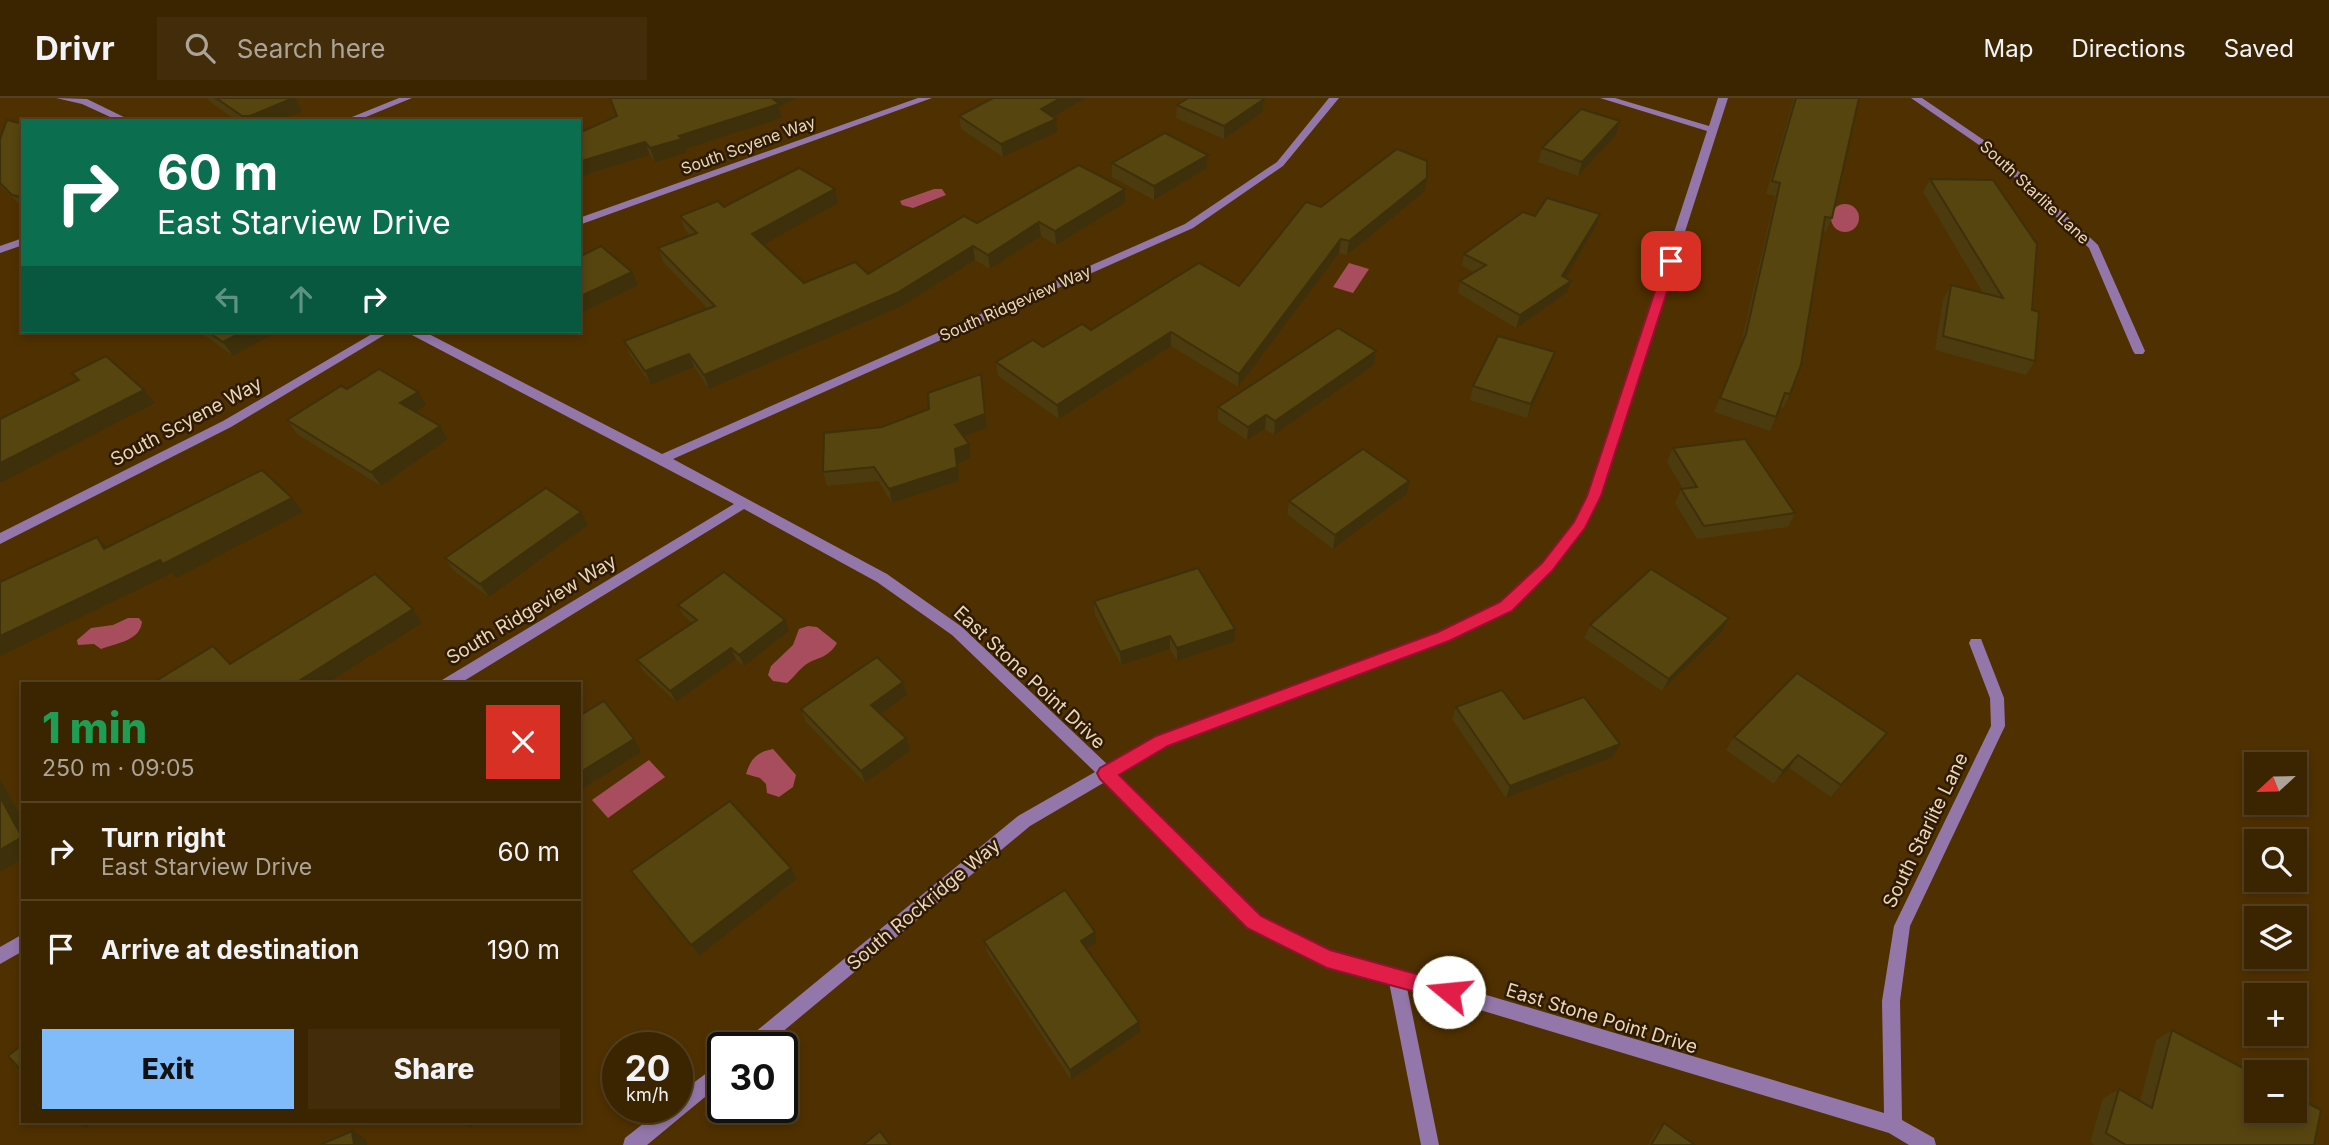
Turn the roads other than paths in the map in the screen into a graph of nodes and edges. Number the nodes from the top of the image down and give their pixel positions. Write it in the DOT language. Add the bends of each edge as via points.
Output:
graph roads {
  1 [pos="61,98"];
  2 [pos="407,98"];
  3 [pos="927,98"];
  4 [pos="1334,98"];
  5 [pos="1605,98"];
  6 [pos="1723,98"];
  7 [pos="1916,98"];
  8 [pos="122,119"];
  9 [pos="352,119"];
  10 [pos="1714,130"];
  11 [pos="581,221"];
  12 [pos="21,242"];
  13 [pos="0,250"];
  14 [pos="382,333"];
  15 [pos="418,333"];
  16 [pos="2139,351"];
  17 [pos="662,459"];
  18 [pos="745,503"];
  19 [pos="0,539"];
  20 [pos="1976,643"];
  21 [pos="450,682"];
  22 [pos="1106,773"];
  23 [pos="21,943"];
  24 [pos="0,956"];
  25 [pos="1396,976"];
  26 [pos="768,1032"];
  27 [pos="707,1083"];
  28 [pos="693,1094"];
  29 [pos="658,1123"];
  30 [pos="1893,1125"];
  31 [pos="632,1145"];
  32 [pos="1430,1145"];
  33 [pos="1927,1145"];
  1 -- 8 [label="street" via="84,102"];
  2 -- 9 [label="street"];
  3 -- 11 [label="street, South Scyene Way"];
  4 -- 17 [label="street, South Ridgeview Way" via="1280,164 1189,226"];
  5 -- 10 [label="street"];
  6 -- 10 [label="street, South Rockridge Way"];
  7 -- 16 [label="street, South Starlite Lane" via="1985,145 2094,247"];
  10 -- 22 [label="street, South Rockridge Way" via="1594,496 1580,524 1547,567 1506,607 1444,636 1162,741"];
  12 -- 13 [label="street"];
  14 -- 19 [label="street, South Scyene Way" via="227,424"];
  15 -- 17 [label="street, East Stone Point Drive"];
  17 -- 18 [label="street, East Stone Point Drive"];
  18 -- 21 [label="street, South Ridgeview Way"];
  18 -- 22 [label="street, East Stone Point Drive" via="882,578 957,631"];
  20 -- 30 [label="street, South Starlite Lane" via="1997,698 1998,726 1902,926 1891,1001"];
  22 -- 25 [label="street, East Stone Point Drive" via="1254,922 1327,959"];
  22 -- 26 [label="street, South Rockridge Way" via="1024,821"];
  23 -- 24 [label="street"];
  25 -- 30 [label="street, East Stone Point Drive"];
  25 -- 32 [label="street"];
  27 -- 28 [label="street"];
  29 -- 31 [label="street"];
  30 -- 33 [label="street, East Stone Point Drive"];
}
